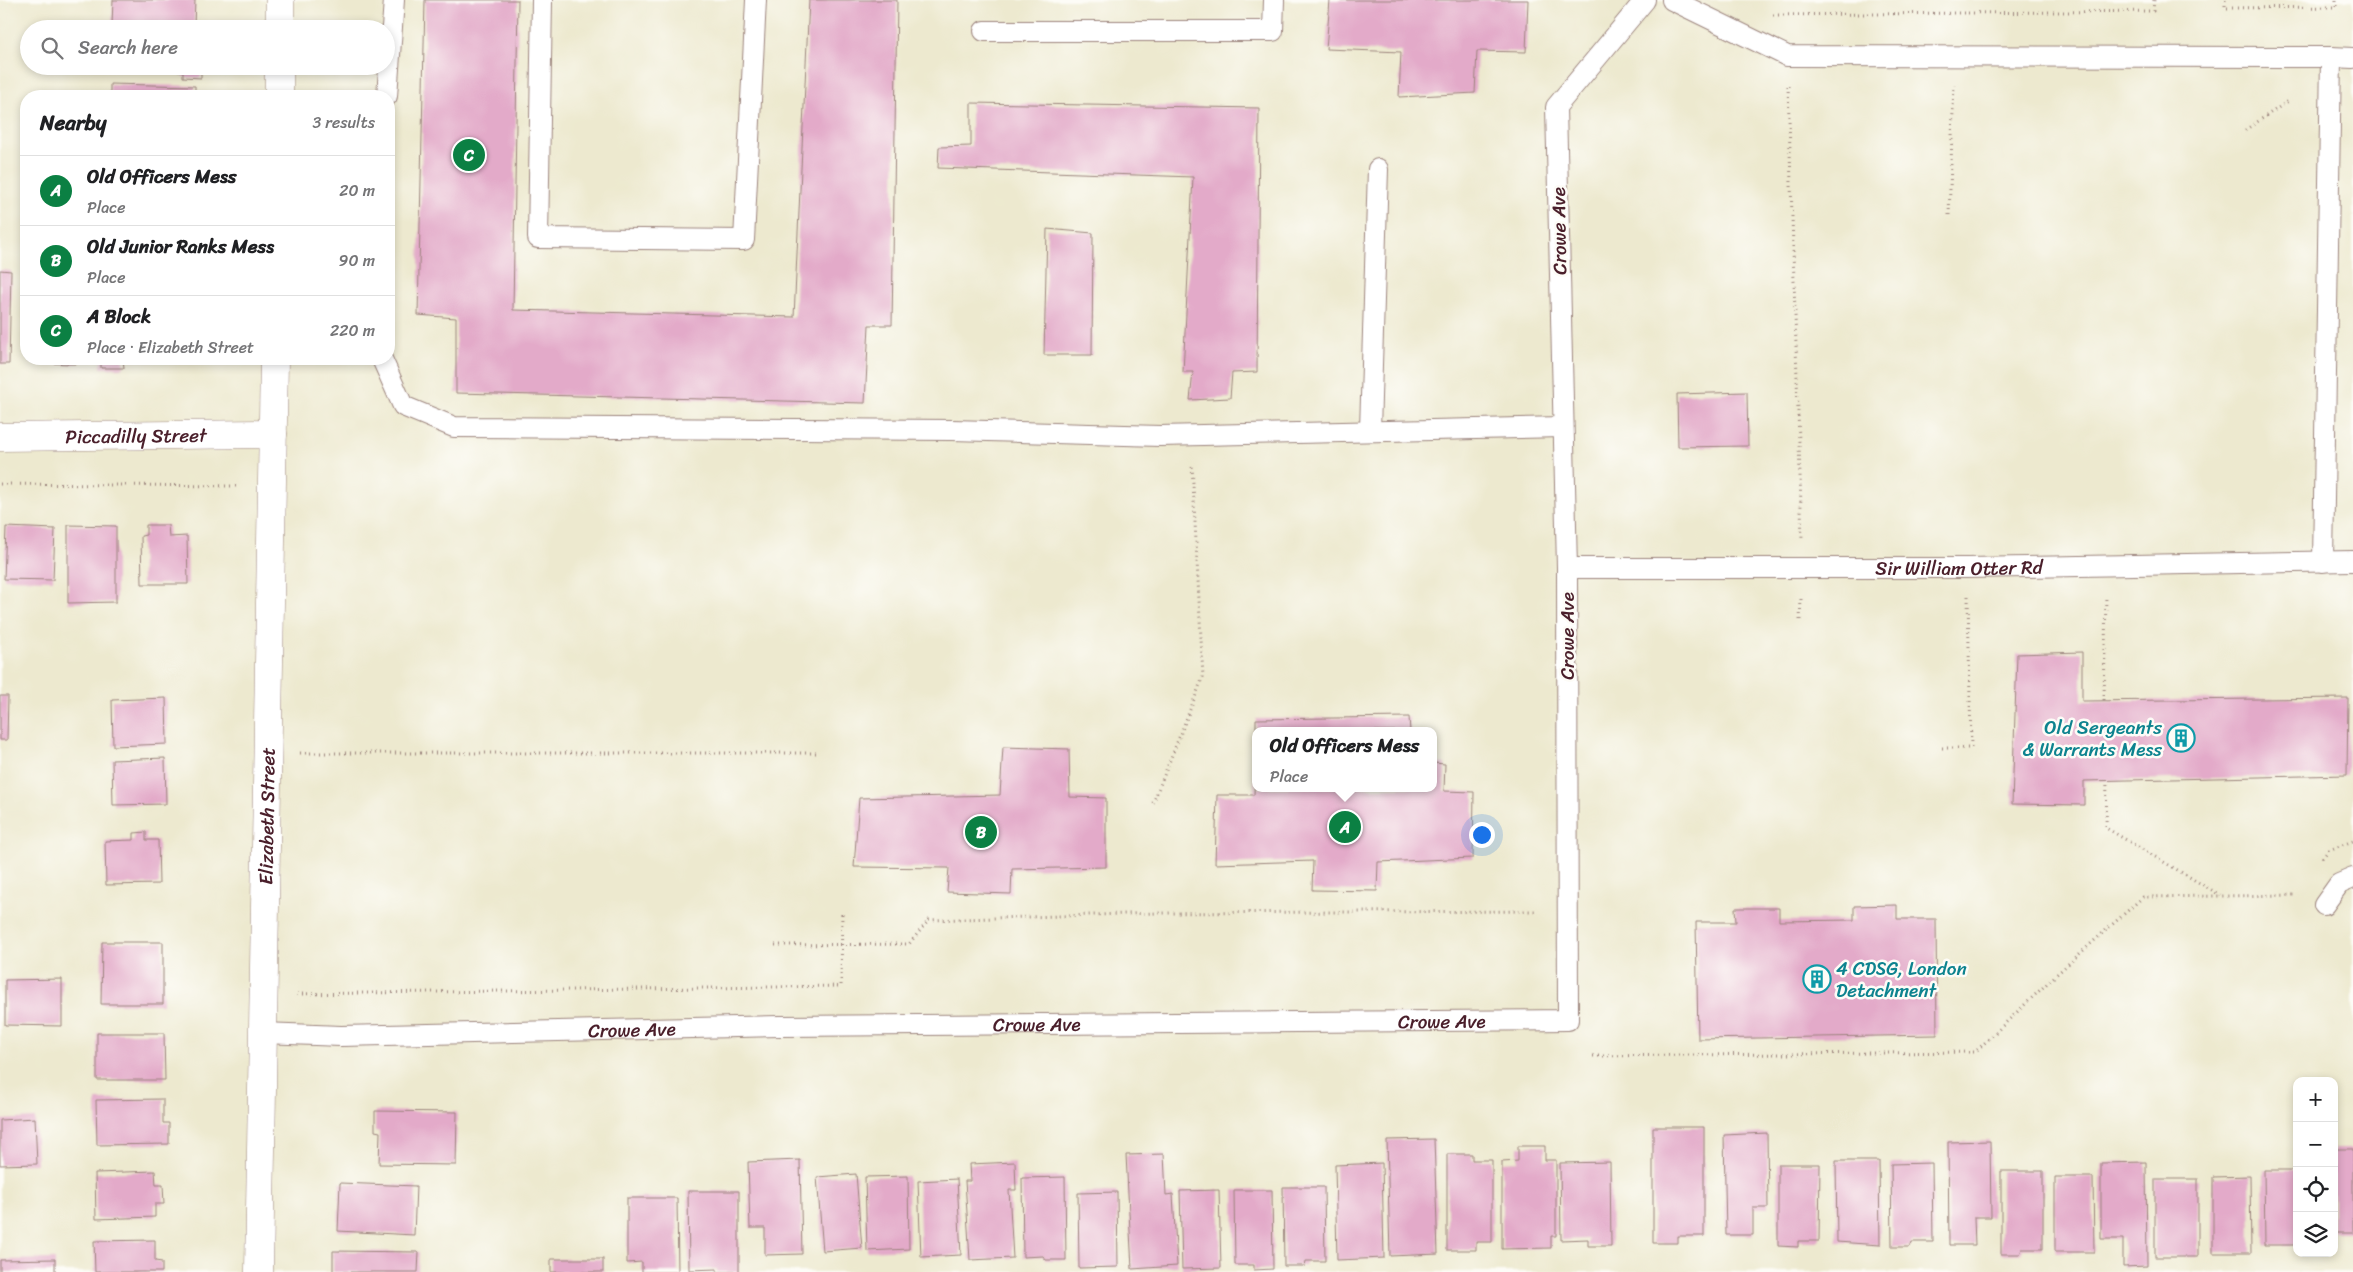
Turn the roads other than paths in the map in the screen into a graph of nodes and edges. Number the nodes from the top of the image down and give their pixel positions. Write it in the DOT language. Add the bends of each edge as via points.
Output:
graph roads {
  1 [pos="280,0"];
  2 [pos="394,0"];
  3 [pos="542,0"];
  4 [pos="756,0"];
  5 [pos="1274,0"];
  6 [pos="1645,0"];
  7 [pos="1672,0"];
  8 [pos="280,20"];
  9 [pos="393,20"];
  10 [pos="984,32"];
  11 [pos="2331,57"];
  12 [pos="2353,58"];
  13 [pos="279,75"];
  14 [pos="389,75"];
  15 [pos="279,90"];
  16 [pos="387,90"];
  17 [pos="1378,169"];
  18 [pos="274,365"];
  19 [pos="385,365"];
  20 [pos="1563,427"];
  21 [pos="1370,430"];
  22 [pos="273,434"];
  23 [pos="0,438"];
  24 [pos="2353,561"];
  25 [pos="2323,562"];
  26 [pos="1567,568"];
  27 [pos="2353,878"];
  28 [pos="2324,905"];
  29 [pos="263,1033"];
  30 [pos="259,1272"];
  1 -- 8 [label="street"];
  2 -- 9 [label="lane"];
  3 -- 4 [label="lane" via="538,238 734,240 744,240"];
  5 -- 10 [label="lane" via="1273,30"];
  6 -- 20 [label="lane, Crowe Ave" via="1556,107"];
  7 -- 11 [label="lane" via="1787,56"];
  11 -- 12 [label="lane"];
  11 -- 25 [label="lane"];
  13 -- 15 [label="street"];
  14 -- 16 [label="lane"];
  17 -- 21 [label="lane"];
  18 -- 22 [label="street, Elizabeth Street"];
  19 -- 21 [label="lane" via="403,406 454,427 952,430 1160,436"];
  20 -- 21 [label="lane"];
  20 -- 26 [label="lane, Crowe Ave"];
  22 -- 23 [label="street, Piccadilly Street"];
  22 -- 29 [label="street, Elizabeth Street"];
  24 -- 25 [label="lane, Sir William Otter Rd"];
  25 -- 26 [label="lane, Sir William Otter Rd" via="1967,568"];
  26 -- 29 [label="lane, Crowe Ave" via="1568,1020 780,1026 341,1036"];
  27 -- 28 [label="lane" via="2339,884"];
  29 -- 30 [label="street, Elizabeth Street"];
}
